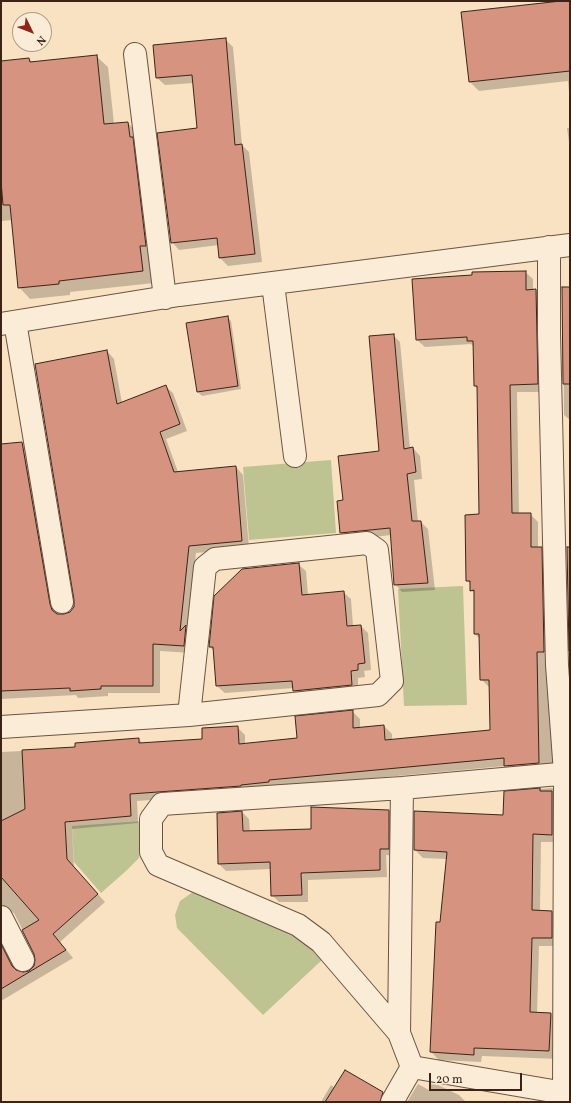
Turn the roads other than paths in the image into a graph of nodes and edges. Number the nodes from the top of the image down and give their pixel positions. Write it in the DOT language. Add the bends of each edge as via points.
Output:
graph roads {
  1 [pos="136,54"];
  2 [pos="570,245"];
  3 [pos="549,247"];
  4 [pos="273,284"];
  5 [pos="165,298"];
  6 [pos="8,323"];
  7 [pos="295,456"];
  8 [pos="62,602"];
  9 [pos="189,714"];
  10 [pos="1,727"];
  11 [pos="568,773"];
  12 [pos="402,788"];
  13 [pos="1,917"];
  14 [pos="23,960"];
  15 [pos="399,1033"];
  16 [pos="412,1067"];
  17 [pos="565,1096"];
  18 [pos="392,1102"];
  1 -- 5 [label="street"];
  2 -- 3 [label="street"];
  3 -- 4 [label="street"];
  3 -- 11 [label="street" via="557,665"];
  4 -- 5 [label="street"];
  4 -- 7 [label="street"];
  5 -- 6 [label="street"];
  6 -- 8 [label="street"];
  9 -- 9 [label="street" via="378,695 392,681 377,550 367,543 215,559 205,567"];
  9 -- 10 [label="street"];
  11 -- 12 [label="street"];
  11 -- 17 [label="street"];
  12 -- 15 [label="street"];
  12 -- 15 [label="street" via="162,804 151,819 151,852 158,865 298,925 321,942"];
  13 -- 14 [label="street"];
  15 -- 16 [label="street"];
  16 -- 17 [label="street"];
  16 -- 18 [label="street"];
}
